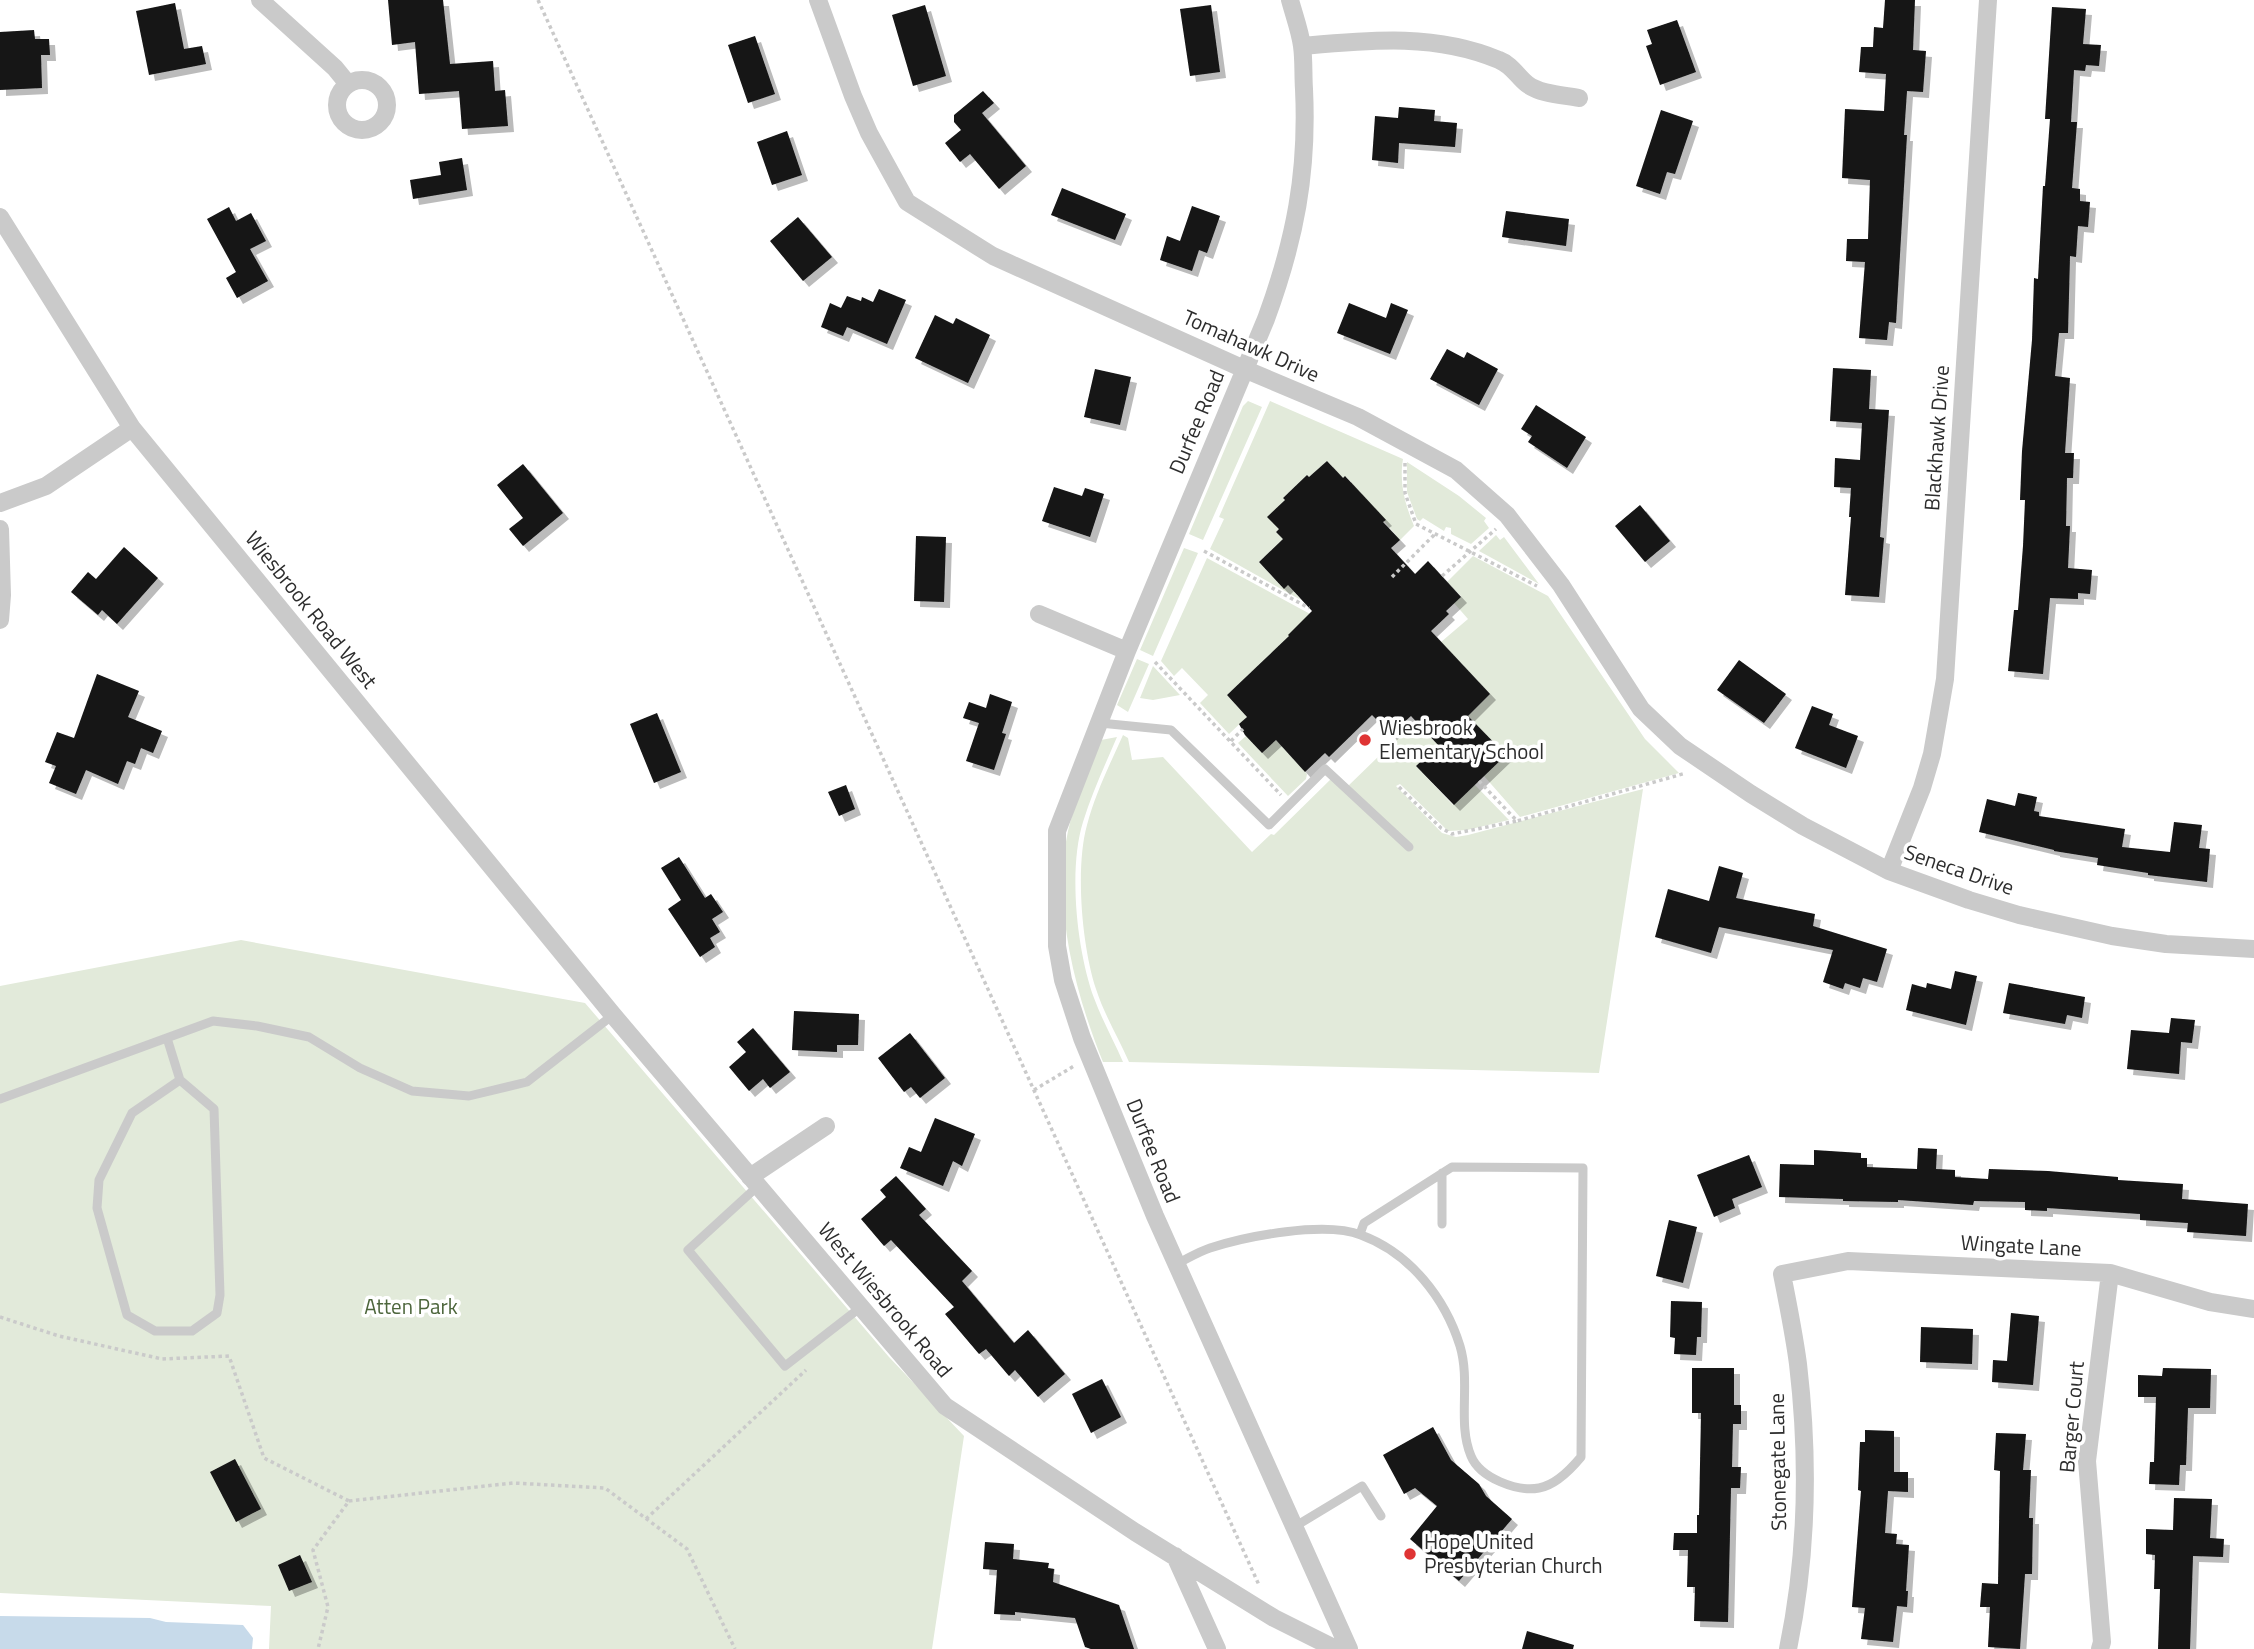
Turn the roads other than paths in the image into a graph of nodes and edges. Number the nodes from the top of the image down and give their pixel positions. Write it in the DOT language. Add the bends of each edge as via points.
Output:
graph roads {
  1 [pos="260,0"];
  2 [pos="818,0"];
  3 [pos="1290,0"];
  4 [pos="1988,0"];
  5 [pos="1302,46"];
  6 [pos="348,84"];
  7 [pos="1579,99"];
  8 [pos="0,217"];
  9 [pos="1244,369"];
  10 [pos="132,428"];
  11 [pos="0,503"];
  12 [pos="0,529"];
  13 [pos="1039,614"];
  14 [pos="0,620"];
  15 [pos="1127,651"];
  16 [pos="1100,723"];
  17 [pos="1680,746"];
  18 [pos="1409,847"];
  19 [pos="1889,871"];
  20 [pos="2254,949"];
  21 [pos="612,1015"];
  22 [pos="167,1038"];
  23 [pos="180,1080"];
  24 [pos="0,1099"];
  25 [pos="826,1126"];
  26 [pos="1442,1173"];
  27 [pos="754,1181"];
  28 [pos="1442,1224"];
  29 [pos="1360,1234"];
  30 [pos="1176,1264"];
  31 [pos="2110,1273"];
  32 [pos="1782,1274"];
  33 [pos="861,1307"];
  34 [pos="2254,1309"];
  35 [pos="1381,1516"];
  36 [pos="1294,1528"];
  37 [pos="1175,1556"];
  38 [pos="1217,1649"];
  39 [pos="1336,1649"];
  40 [pos="1349,1649"];
  41 [pos="1788,1649"];
  42 [pos="2100,1649"];
  1 -- 6 [label="street"];
  2 -- 9 [label="street, Tomahawk Drive" via="869,133 908,202 993,256"];
  3 -- 5 [label="street, Durfee Road"];
  4 -- 19 [label="street, Blackhawk Drive" via="1945,679 1932,754"];
  5 -- 7 [label="street" via="1386,39 1449,44 1502,61 1536,89"];
  5 -- 9 [label="street, Durfee Road" via="1305,145 1293,238"];
  8 -- 10 [label="street, Wiesbrook Road West"];
  9 -- 15 [label="street, Durfee Road"];
  9 -- 17 [label="street, Tomahawk Drive" via="1358,417 1456,470 1507,515 1561,585 1642,709"];
  10 -- 11 [label="street" via="47,486"];
  10 -- 21 [label="street, Wiesbrook Road West"];
  12 -- 14 [label="street"];
  13 -- 15 [label="street"];
  15 -- 16 [label="street, Durfee Road"];
  16 -- 18 [label="lane" via="1171,730 1269,824 1325,769"];
  16 -- 30 [label="street, Durfee Road" via="1057,831 1057,946 1069,1003"];
  17 -- 19 [label="street, Seneca Drive" via="1751,794"];
  19 -- 20 [label="street, Seneca Drive" via="2065,927 2166,944"];
  21 -- 22 [label="lane" via="527,1082 469,1096 412,1091 360,1069 310,1037 257,1026 213,1021"];
  21 -- 27 [label="street, West Wiesbrook Road"];
  22 -- 23 [label="lane"];
  22 -- 24 [label="lane"];
  23 -- 23 [label="lane" via="214,1109 220,1295 217,1313 192,1331 155,1331 127,1315 97,1208 99,1180 132,1113"];
  25 -- 27 [label="street"];
  26 -- 28 [label="lane"];
  26 -- 29 [label="lane" via="1364,1223"];
  26 -- 29 [label="lane" via="1452,1167 1583,1168 1581,1457 1571,1469 1539,1488 1506,1484 1480,1470 1466,1438 1461,1349 1444,1307 1400,1257"];
  27 -- 33 [label="street, West Wiesbrook Road"];
  27 -- 33 [label="lane" via="688,1250 785,1366"];
  29 -- 30 [label="lane" via="1314,1229 1273,1234 1210,1248"];
  30 -- 36 [label="street, Durfee Road"];
  31 -- 32 [label="street, Wingate Lane" via="1848,1261"];
  31 -- 34 [label="street, Wingate Lane" via="2210,1302"];
  31 -- 42 [label="street, Barger Court" via="2087,1461"];
  32 -- 41 [label="street, Stonegate Lane" via="1798,1363 1804,1476 1802,1536"];
  33 -- 37 [label="street, West Wiesbrook Road" via="946,1406"];
  35 -- 36 [label="lane" via="1362,1486"];
  36 -- 40 [label="street, Durfee Road"];
  37 -- 38 [label="street"];
  37 -- 39 [label="street, West Wiesbrook Road" via="1274,1618"];
}
